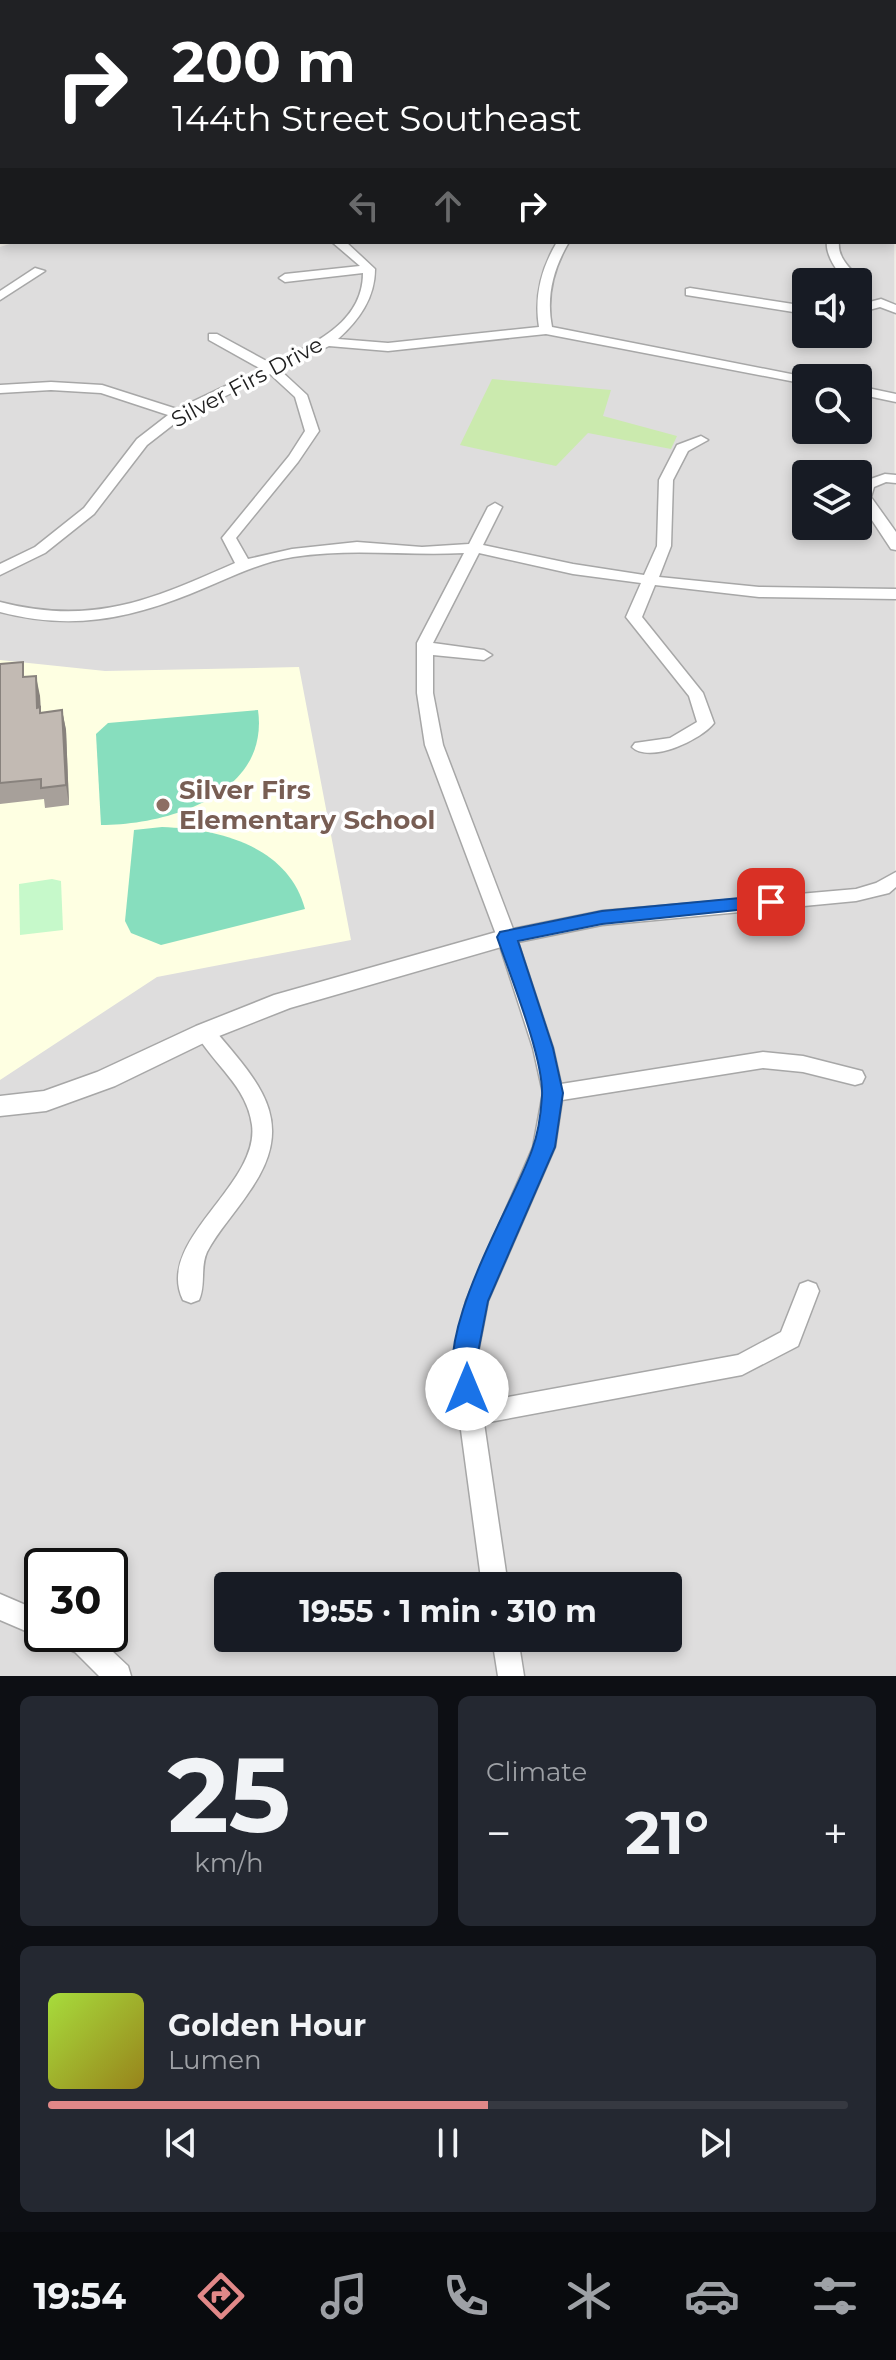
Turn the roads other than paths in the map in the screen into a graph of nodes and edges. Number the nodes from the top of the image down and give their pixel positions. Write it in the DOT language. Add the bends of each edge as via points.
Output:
graph roads {
  1 [pos="341,244"];
  2 [pos="562,244"];
  3 [pos="833,244"];
  4 [pos="843,268"];
  5 [pos="369,269"];
  6 [pos="39,271"];
  7 [pos="285,278"];
  8 [pos="690,292"];
  9 [pos="872,295"];
  10 [pos="0,296"];
  11 [pos="881,303"];
  12 [pos="872,305"];
  13 [pos="792,308"];
  14 [pos="896,309"];
  15 [pos="546,330"];
  16 [pos="213,337"];
  17 [pos="327,342"];
  18 [pos="269,368"];
  19 [pos="792,377"];
  20 [pos="0,389"];
  21 [pos="872,393"];
  22 [pos="896,398"];
  23 [pos="178,414"];
  24 [pos="701,440"];
  25 [pos="896,479"];
  26 [pos="495,507"];
  27 [pos="896,546"];
  28 [pos="475,548"];
  29 [pos="244,565"];
  30 [pos="0,570"];
  31 [pos="647,580"];
  32 [pos="896,594"];
  33 [pos="0,607"];
  34 [pos="425,649"];
  35 [pos="484,655"];
  36 [pos="641,747"];
  37 [pos="896,878"];
  38 [pos="507,937"];
  39 [pos="205,1032"];
  40 [pos="855,1077"];
  41 [pos="553,1093"];
  42 [pos="0,1106"];
  43 [pos="808,1291"];
  44 [pos="191,1293"];
  45 [pos="469,1415"];
  46 [pos="493,1572"];
  47 [pos="0,1607"];
  48 [pos="24,1617"];
  49 [pos="93,1652"];
  50 [pos="507,1652"];
  51 [pos="118,1676"];
  52 [pos="511,1676"];
  1 -- 5 [label="street"];
  2 -- 15 [label="street" via="544,284"];
  3 -- 4 [label="street"];
  5 -- 7 [label="street"];
  5 -- 17 [label="street, Silver Firs Drive" via="369,287 360,306"];
  6 -- 10 [label="street"];
  8 -- 13 [label="street"];
  9 -- 11 [label="street"];
  11 -- 12 [label="street"];
  11 -- 14 [label="street"];
  15 -- 17 [label="street" via="388,347"];
  15 -- 19 [label="street"];
  16 -- 18 [label="street"];
  17 -- 18 [label="street, Silver Firs Drive"];
  18 -- 23 [label="street, Silver Firs Drive"];
  18 -- 29 [label="street" via="299,394 312,431 229,538"];
  20 -- 23 [label="street" via="102,389"];
  21 -- 22 [label="street"];
  23 -- 30 [label="street, Silver Firs Drive" via="142,442 89,511 40,550"];
  24 -- 31 [label="street" via="682,448 666,480 664,546"];
  25 -- 27 [label="street" via="867,485 864,497"];
  26 -- 28 [label="street"];
  28 -- 29 [label="street" via="357,546"];
  28 -- 31 [label="street"];
  28 -- 34 [label="street"];
  29 -- 33 [label="street" via="119,613 34,616"];
  31 -- 32 [label="street" via="759,592"];
  31 -- 36 [label="street" via="634,617 706,707 706,723 682,740"];
  34 -- 35 [label="street"];
  34 -- 38 [label="street" via="425,693 434,745"];
  37 -- 38 [label="street" via="856,895 602,918"];
  38 -- 39 [label="street" via="283,1001"];
  38 -- 41 [label="street"];
  39 -- 42 [label="street" via="46,1101"];
  39 -- 44 [label="street" via="243,1080 258,1112 263,1140 254,1165 191,1258"];
  40 -- 41 [label="street" via="763,1060"];
  41 -- 45 [label="street" via="544,1147 477,1301 464,1363"];
  43 -- 45 [label="street" via="790,1339 742,1365"];
  45 -- 46 [label="street"];
  47 -- 48 [label="street"];
  49 -- 51 [label="street"];
  50 -- 52 [label="street"];
}
